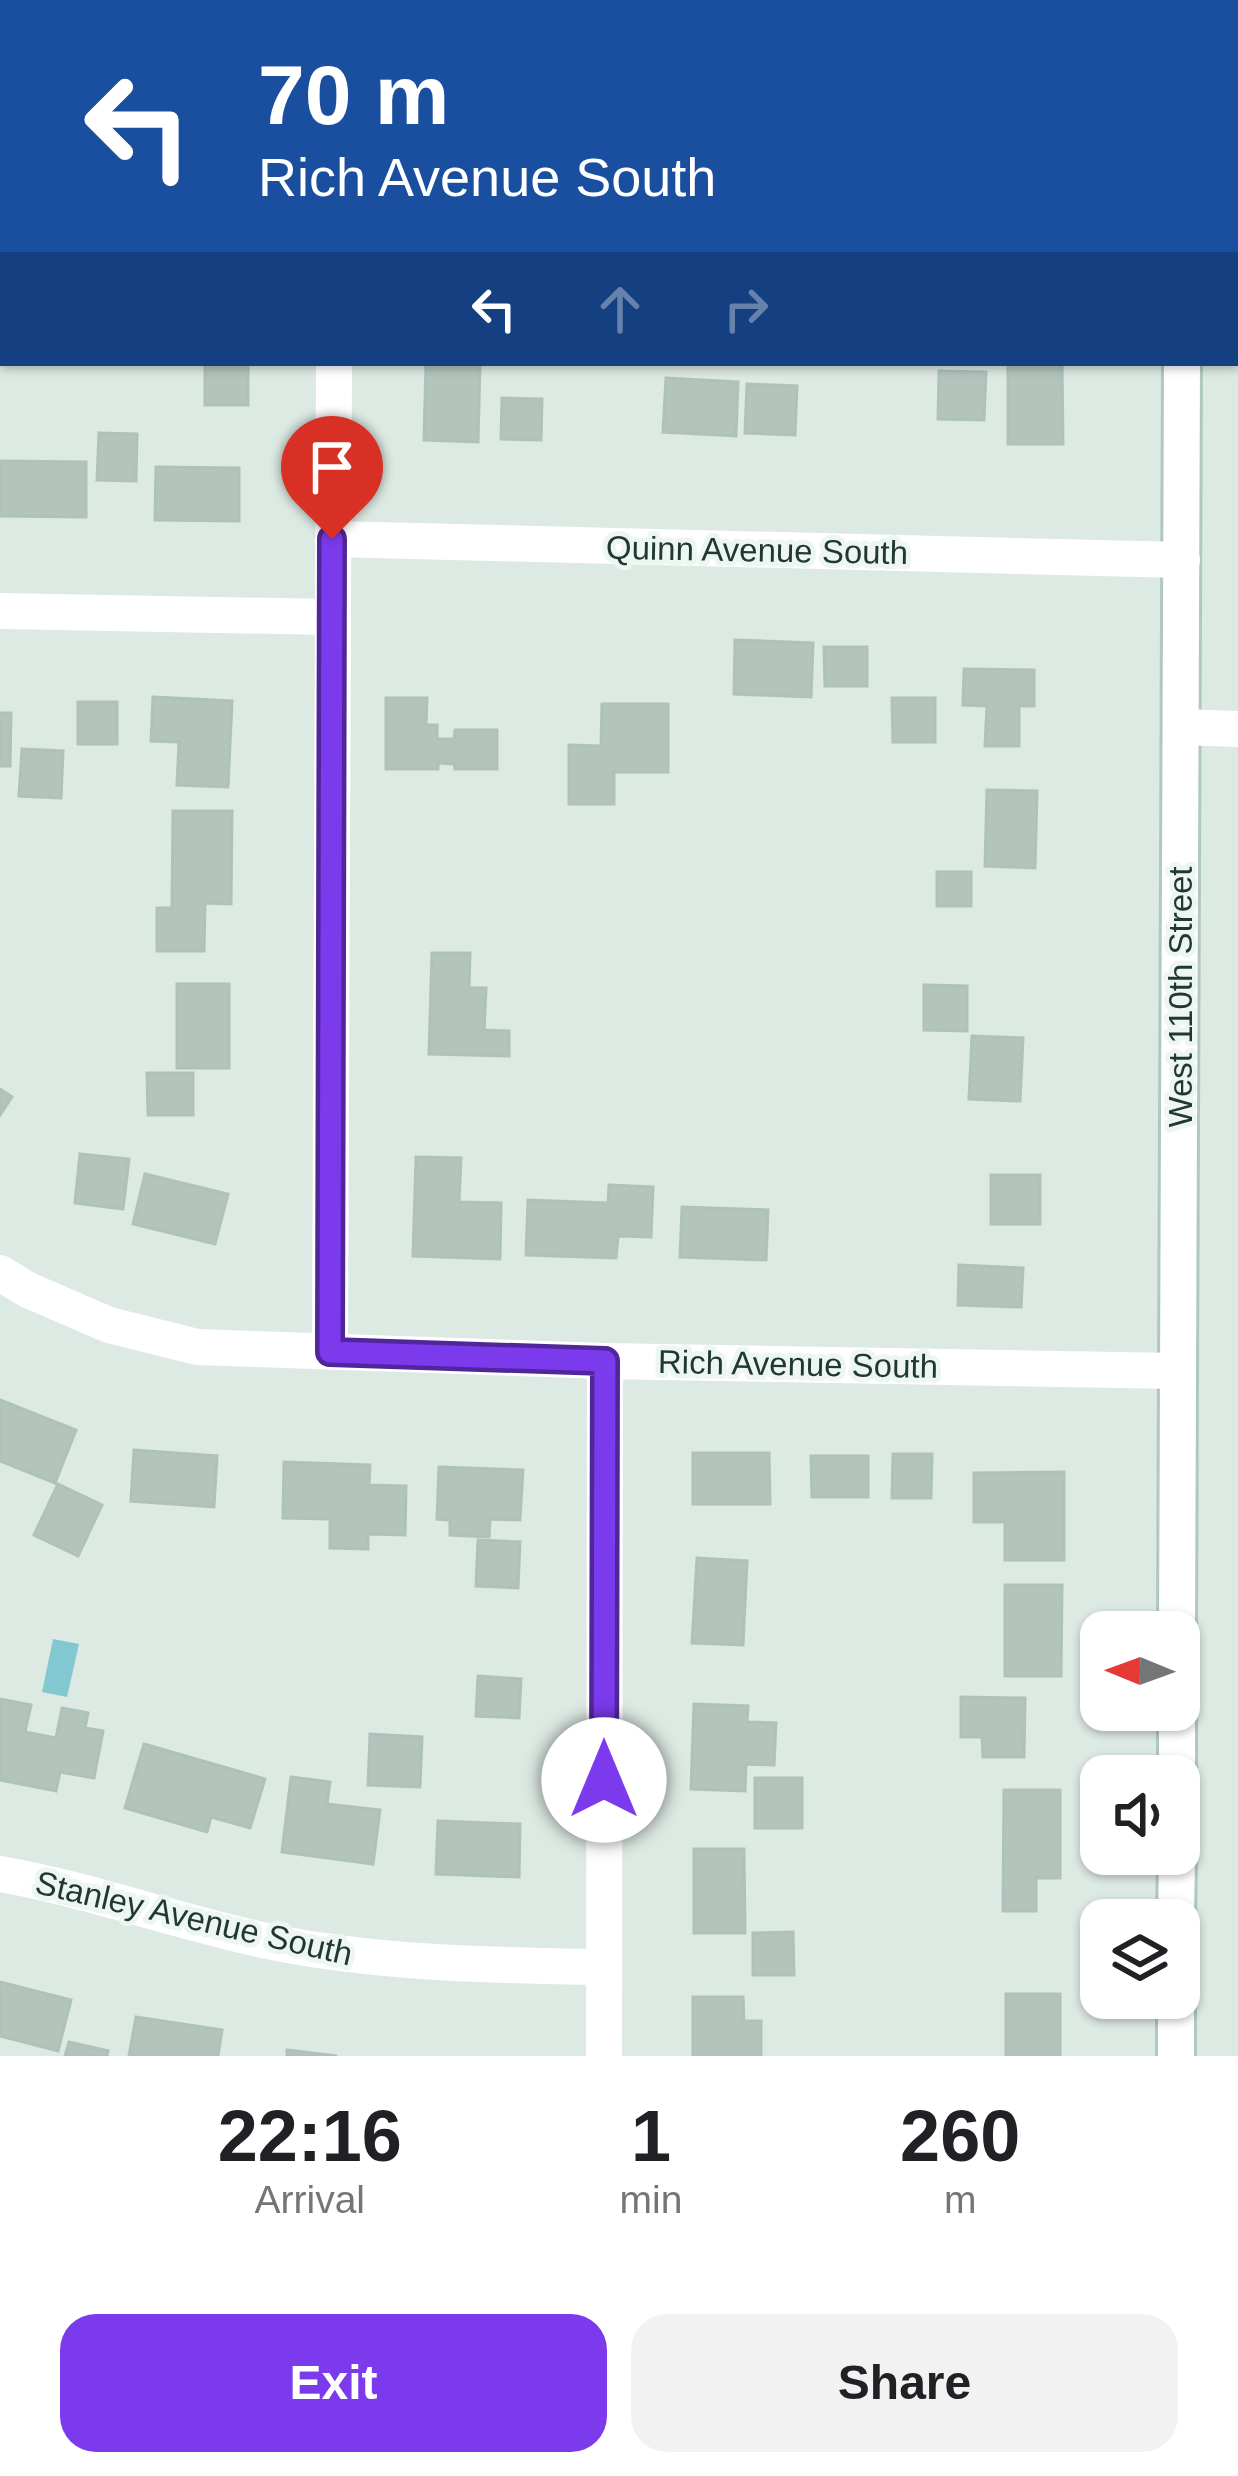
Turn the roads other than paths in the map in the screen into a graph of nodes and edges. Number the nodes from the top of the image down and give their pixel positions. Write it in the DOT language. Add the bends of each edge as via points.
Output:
graph roads {
  1 [pos="334,366"];
  2 [pos="1182,366"];
  3 [pos="332,539"];
  4 [pos="1182,560"];
  5 [pos="0,611"];
  6 [pos="331,617"];
  7 [pos="1180,727"];
  8 [pos="1238,729"];
  9 [pos="0,1273"];
  10 [pos="330,1352"];
  11 [pos="605,1361"];
  12 [pos="1178,1371"];
  13 [pos="1177,1611"];
  14 [pos="0,1874"];
  15 [pos="604,1967"];
  16 [pos="1176,2019"];
  17 [pos="604,2056"];
  18 [pos="1176,2056"];
  1 -- 3 [label="street"];
  2 -- 4 [label="street, West 110th Street"];
  3 -- 4 [label="street, Quinn Avenue South"];
  3 -- 6 [label="street"];
  4 -- 7 [label="street, West 110th Street"];
  5 -- 6 [label="street"];
  6 -- 10 [label="street"];
  7 -- 8 [label="street"];
  7 -- 12 [label="street, West 110th Street"];
  9 -- 10 [label="street, Rich Avenue South" via="109,1325 197,1347"];
  10 -- 11 [label="street, Rich Avenue South"];
  11 -- 12 [label="street, Rich Avenue South"];
  11 -- 15 [label="street"];
  12 -- 13 [label="street, West 110th Street"];
  14 -- 15 [label="street, Stanley Avenue South" via="377,1959"];
  15 -- 17 [label="street"];
  16 -- 18 [label="street"];
}
